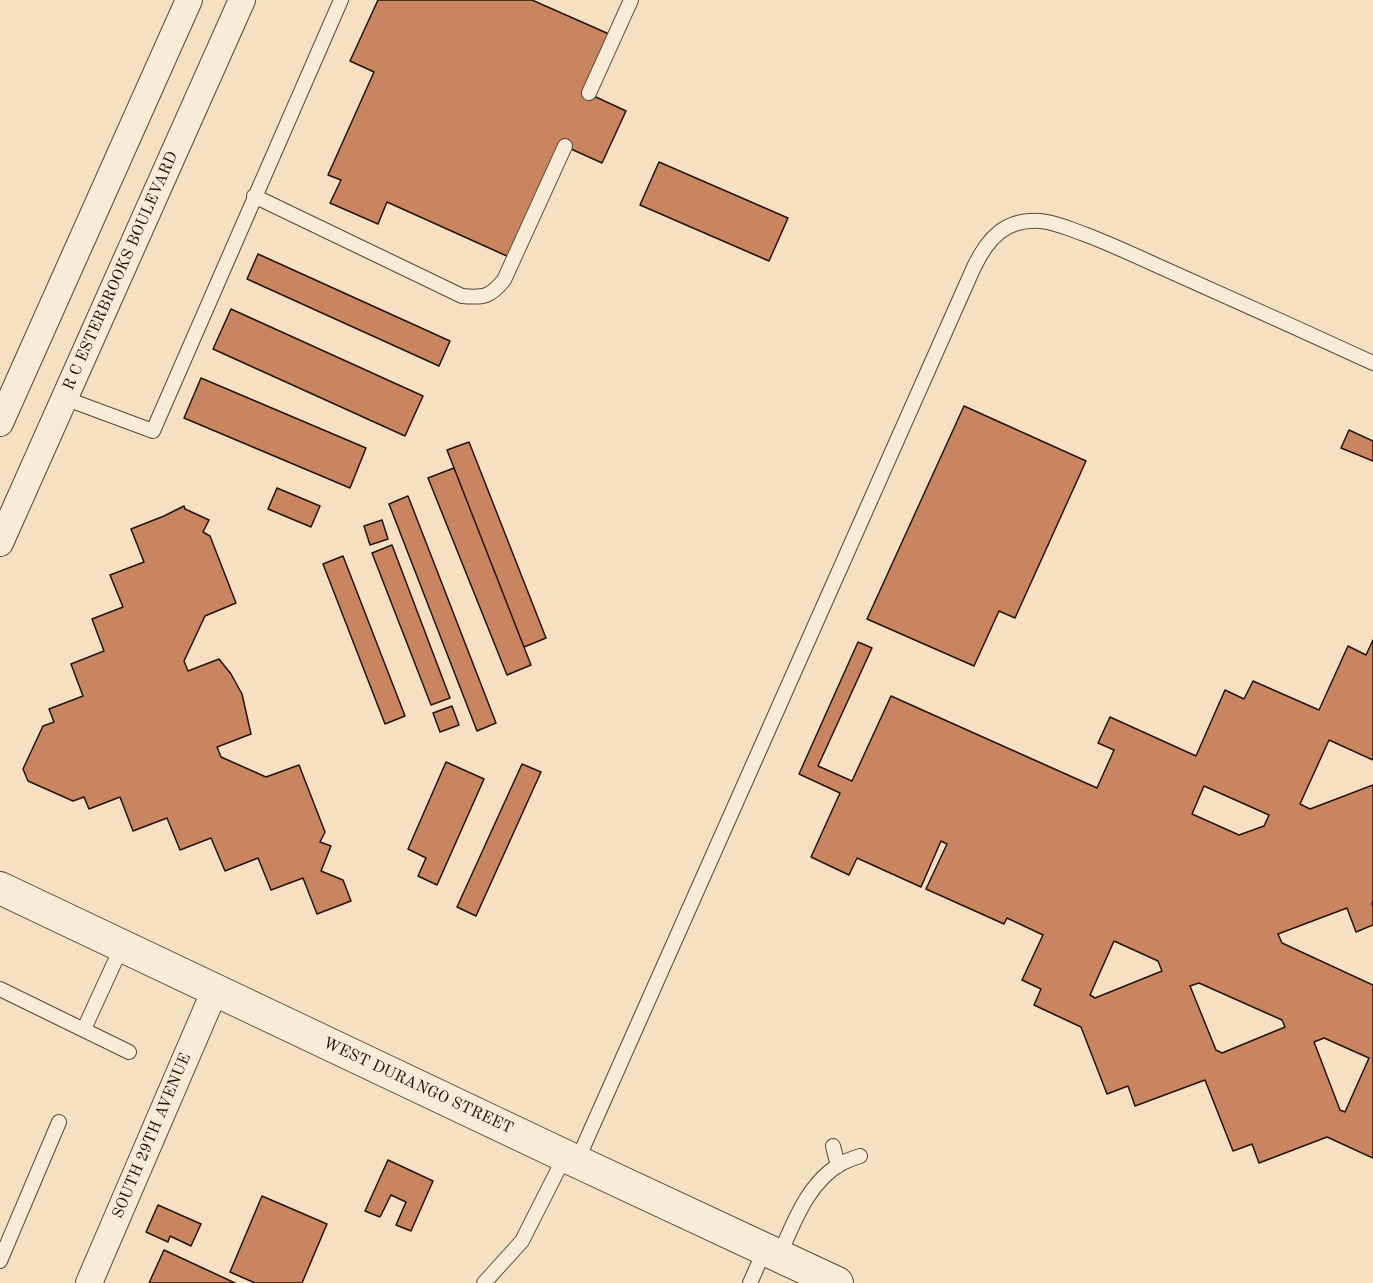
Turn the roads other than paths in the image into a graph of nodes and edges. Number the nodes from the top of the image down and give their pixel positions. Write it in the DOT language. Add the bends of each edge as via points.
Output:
graph roads {
  1 [pos="189,0"];
  2 [pos="242,0"];
  3 [pos="341,0"];
  4 [pos="631,0"];
  5 [pos="589,93"];
  6 [pos="565,146"];
  7 [pos="254,196"];
  8 [pos="1373,363"];
  9 [pos="64,398"];
  10 [pos="0,423"];
  11 [pos="0,543"];
  12 [pos="0,888"];
  13 [pos="122,946"];
  14 [pos="0,989"];
  15 [pos="215,990"];
  16 [pos="84,1029"];
  17 [pos="129,1052"];
  18 [pos="59,1122"];
  19 [pos="833,1146"];
  20 [pos="860,1156"];
  21 [pos="571,1159"];
  22 [pos="838,1166"];
  23 [pos="772,1252"];
  24 [pos="0,1261"];
  25 [pos="89,1283"];
  26 [pos="484,1283"];
  27 [pos="750,1283"];
  28 [pos="837,1283"];
  1 -- 10 [label="street"];
  2 -- 9 [label="street, R C ESTERBROOKS BOULEVARD"];
  3 -- 7 [label="lane"];
  4 -- 5 [label="lane"];
  6 -- 7 [label="lane" via="504,280 494,292 478,297 462,296"];
  7 -- 9 [label="lane" via="153,431"];
  8 -- 21 [label="lane" via="1064,226 1040,221 1023,223 991,238 981,251"];
  9 -- 11 [label="street, R C ESTERBROOKS BOULEVARD"];
  12 -- 13 [label="street, WEST DURANGO STREET"];
  13 -- 15 [label="street, WEST DURANGO STREET"];
  13 -- 16 [label="lane"];
  14 -- 16 [label="lane"];
  15 -- 21 [label="street, WEST DURANGO STREET"];
  15 -- 25 [label="street, SOUTH 29TH AVENUE"];
  16 -- 17 [label="lane"];
  18 -- 24 [label="lane"];
  19 -- 22 [label="lane"];
  20 -- 22 [label="lane"];
  21 -- 23 [label="street, WEST DURANGO STREET"];
  21 -- 26 [label="lane" via="522,1241"];
  22 -- 23 [label="lane" via="816,1185"];
  23 -- 27 [label="lane"];
  23 -- 28 [label="street, WEST DURANGO STREET"];
}
